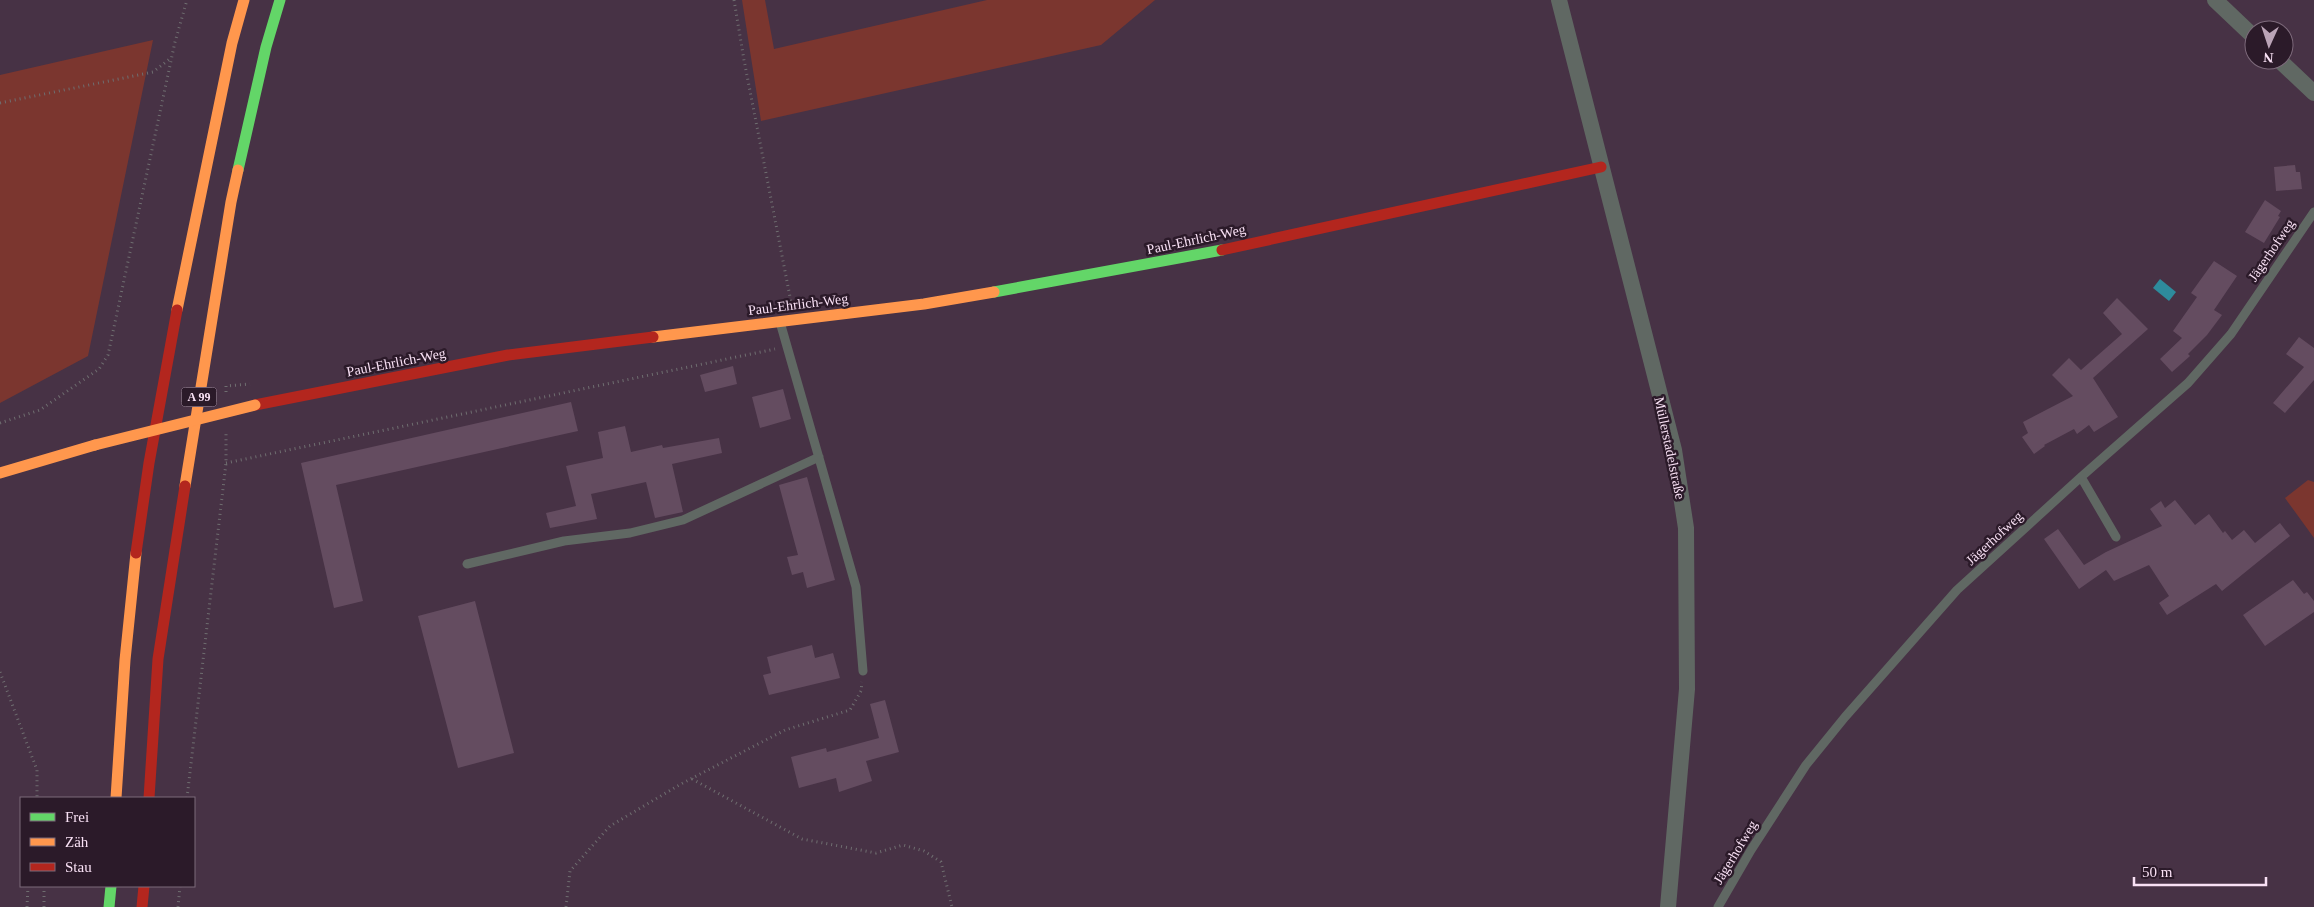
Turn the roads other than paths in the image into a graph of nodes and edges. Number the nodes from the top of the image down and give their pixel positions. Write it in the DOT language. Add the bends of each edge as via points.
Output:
graph roads {
  1 [pos="244,0"];
  2 [pos="280,0"];
  3 [pos="1559,0"];
  4 [pos="2215,0"];
  5 [pos="2244,28"];
  6 [pos="2290,70"];
  7 [pos="2314,93"];
  8 [pos="1601,167"];
  9 [pos="2314,212"];
  10 [pos="780,321"];
  11 [pos="819,457"];
  12 [pos="0,473"];
  13 [pos="2081,477"];
  14 [pos="2116,537"];
  15 [pos="467,564"];
  16 [pos="863,671"];
  17 [pos="116,797"];
  18 [pos="149,797"];
  19 [pos="111,887"];
  20 [pos="144,887"];
  21 [pos="109,907"];
  22 [pos="142,907"];
  23 [pos="1668,907"];
  24 [pos="1718,907"];
  1 -- 17 [label="main road, A 99" via="232,43 167,367 140,523 124,663"];
  2 -- 18 [label="main road, A 99" via="266,47 231,202 204,364 158,660"];
  3 -- 8 [label="street, Müllerstadelstraße"];
  4 -- 5 [label="street"];
  6 -- 7 [label="street"];
  8 -- 10 [label="main road, Paul-Ehrlich-Weg" via="1198,255 1077,278 924,304"];
  8 -- 23 [label="street, Müllerstadelstraße" via="1674,450 1686,528 1687,689"];
  9 -- 13 [label="lane, Jägerhofweg" via="2231,334 2188,384"];
  10 -- 11 [label="lane"];
  10 -- 12 [label="main road, Paul-Ehrlich-Weg, bridge" via="508,354 255,406 95,445"];
  11 -- 15 [label="lane" via="683,520 630,534 564,542"];
  11 -- 16 [label="lane" via="856,587"];
  13 -- 14 [label="lane"];
  13 -- 24 [label="lane, Jägerhofweg" via="1957,590 1845,717 1806,765"];
  19 -- 21 [label="main road"];
  20 -- 22 [label="main road"];
}
